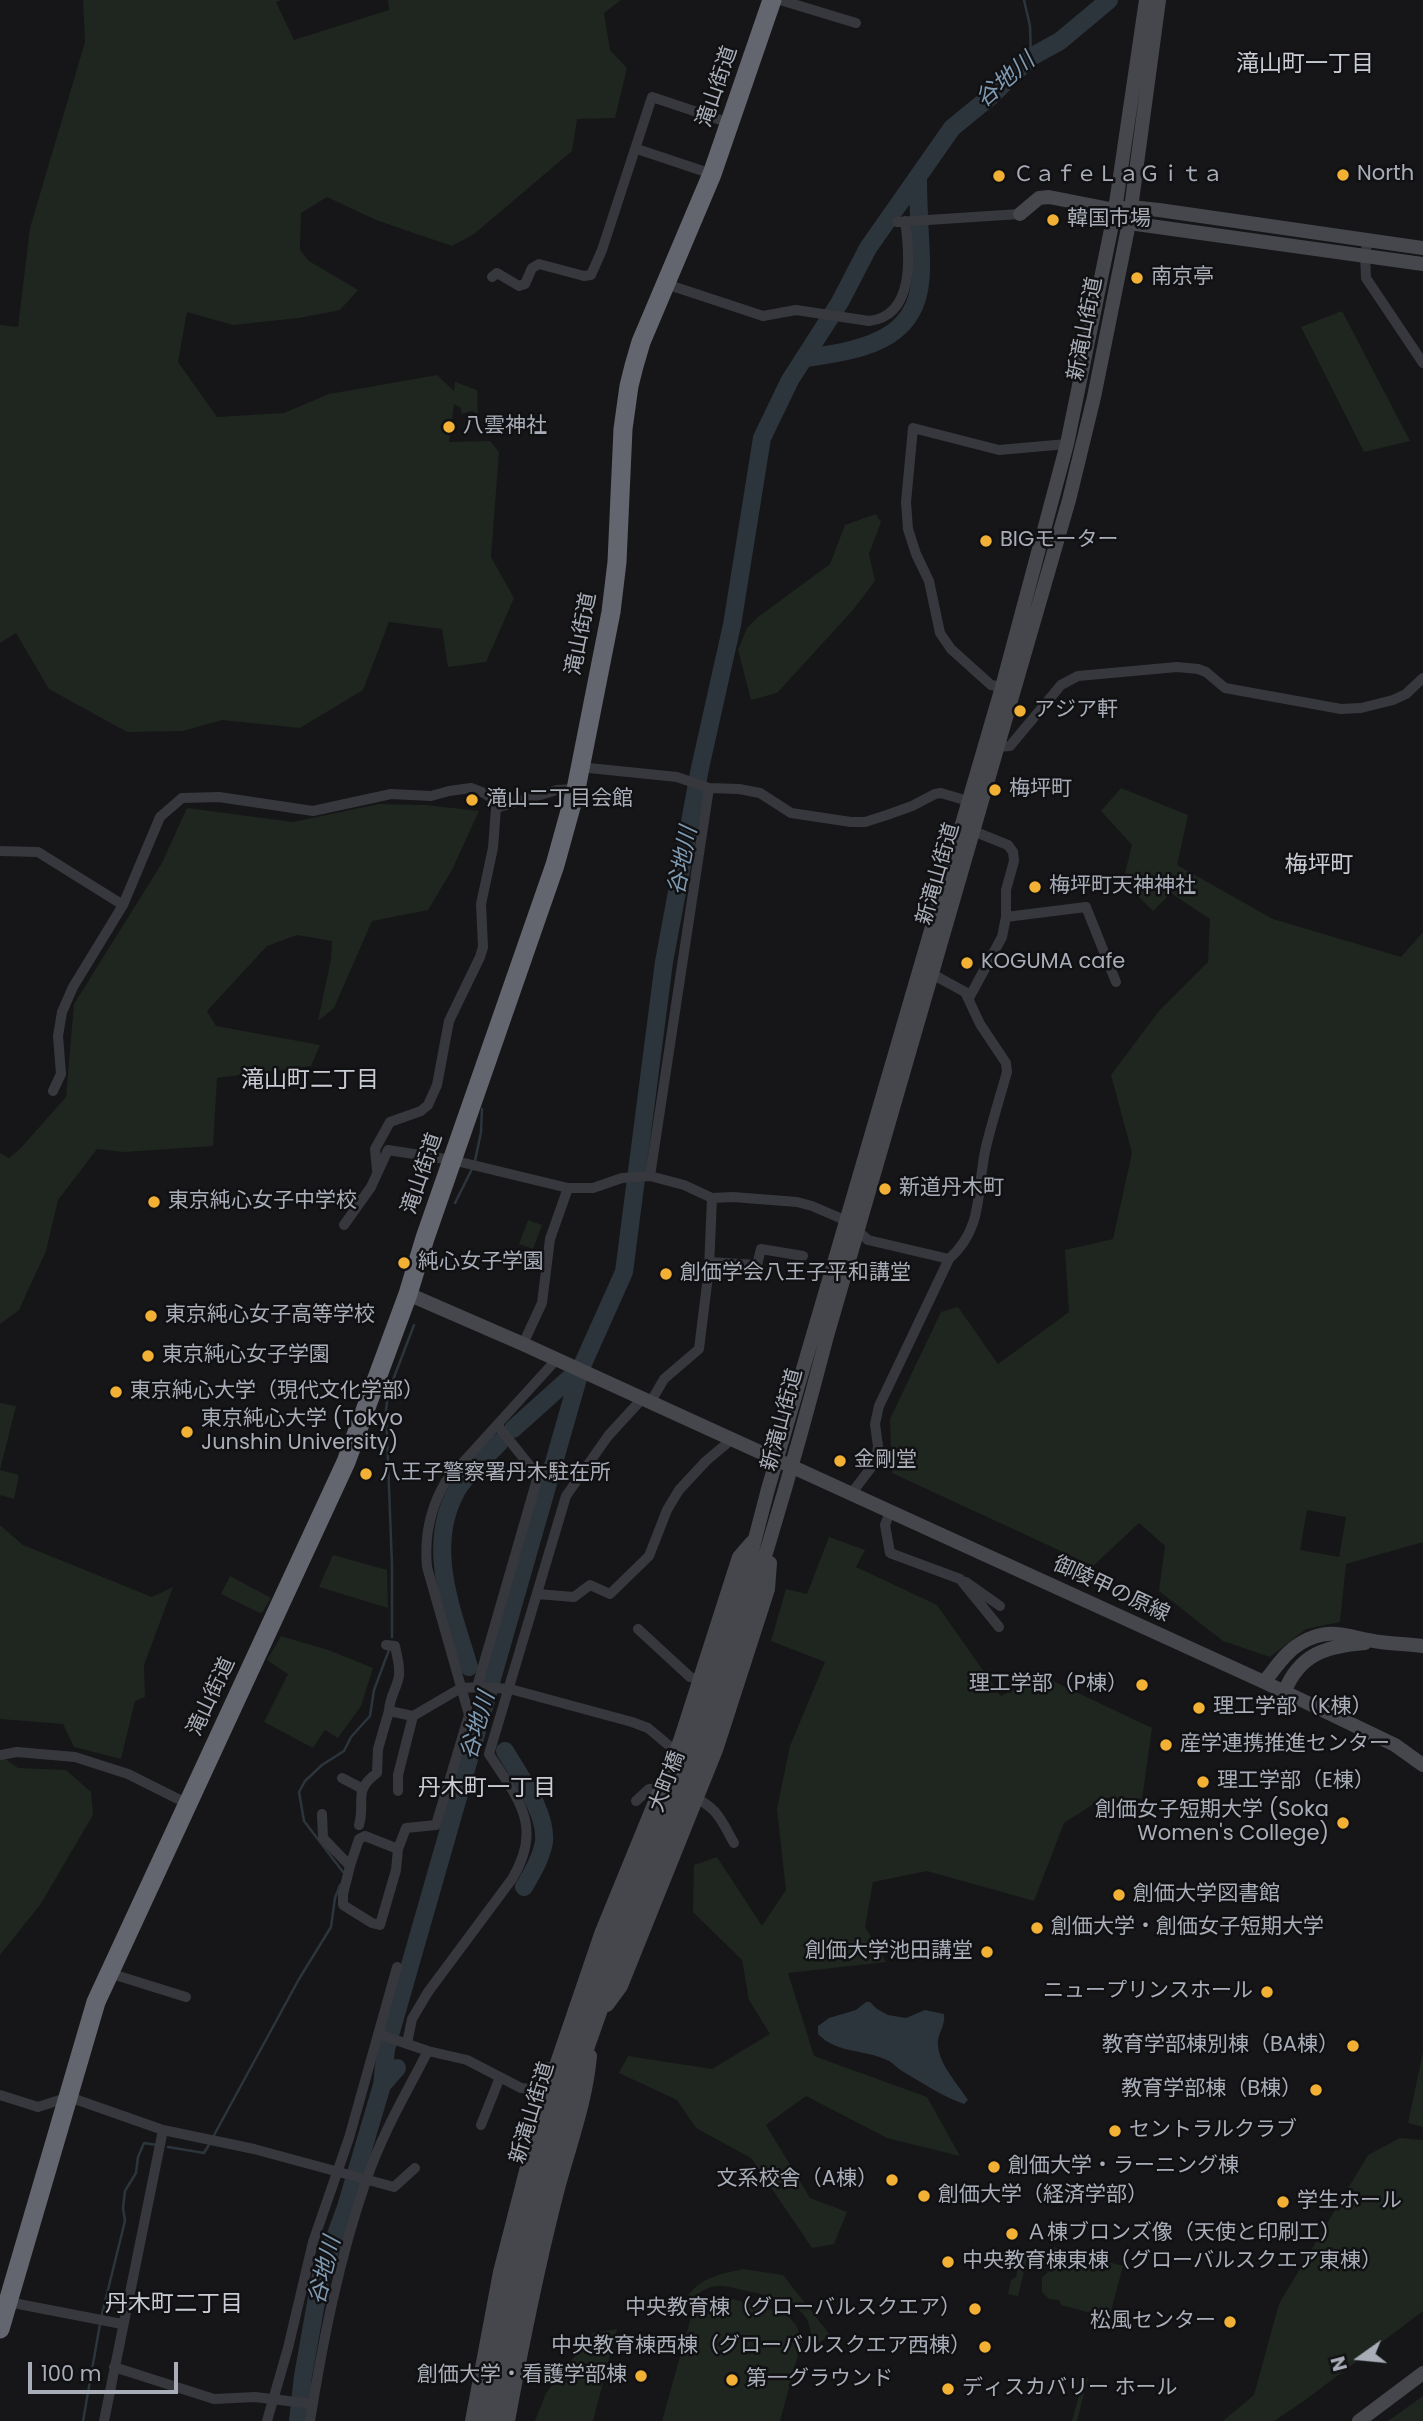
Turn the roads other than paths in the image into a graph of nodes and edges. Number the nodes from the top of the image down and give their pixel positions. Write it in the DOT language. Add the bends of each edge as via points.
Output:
graph roads {
  1 [pos="772,0"];
  2 [pos="780,0"];
  3 [pos="1146,0"];
  4 [pos="1159,0"];
  5 [pos="856,23"];
  6 [pos="730,123"];
  7 [pos="637,149"];
  8 [pos="712,174"];
  9 [pos="1131,207"];
  10 [pos="1115,210"];
  11 [pos="1020,214"];
  12 [pos="1129,223"];
  13 [pos="1368,239"];
  14 [pos="1423,247"];
  15 [pos="1365,255"];
  16 [pos="1423,264"];
  17 [pos="492,277"];
  18 [pos="666,284"];
  19 [pos="1423,363"];
  20 [pos="1067,444"];
  21 [pos="1423,678"];
  22 [pos="1002,687"];
  23 [pos="998,747"];
  24 [pos="579,767"];
  25 [pos="707,787"];
  26 [pos="576,789"];
  27 [pos="968,802"];
  28 [pos="496,808"];
  29 [pos="973,831"];
  30 [pos="0,851"];
  31 [pos="950,886"];
  32 [pos="123,905"];
  33 [pos="1006,917"];
  34 [pos="932,974"];
  35 [pos="1116,982"];
  36 [pos="969,998"];
  37 [pos="53,1091"];
  38 [pos="452,1160"];
  39 [pos="377,1173"];
  40 [pos="649,1177"];
  41 [pos="568,1188"];
  42 [pos="712,1198"];
  43 [pos="344,1225"];
  44 [pos="853,1225"];
  45 [pos="802,1256"];
  46 [pos="949,1259"];
  47 [pos="709,1262"];
  48 [pos="408,1294"];
  49 [pos="523,1344"];
  50 [pos="558,1361"];
  51 [pos="645,1401"];
  52 [pos="498,1425"];
  53 [pos="731,1440"];
  54 [pos="777,1461"];
  55 [pos="793,1468"];
  56 [pos="851,1494"];
  57 [pos="890,1512"];
  58 [pos="773,1534"];
  59 [pos="755,1538"];
  60 [pos="960,1579"];
  61 [pos="537,1594"];
  62 [pos="1000,1606"];
  63 [pos="999,1628"];
  64 [pos="638,1629"];
  65 [pos="1377,1642"];
  66 [pos="386,1645"];
  67 [pos="1423,1646"];
  68 [pos="701,1680"];
  69 [pos="1264,1682"];
  70 [pos="479,1687"];
  71 [pos="461,1688"];
  72 [pos="506,1689"];
  73 [pos="1284,1693"];
  74 [pos="390,1710"];
  75 [pos="414,1716"];
  76 [pos="697,1745"];
  77 [pos="676,1753"];
  78 [pos="0,1755"];
  79 [pos="710,1764"];
  80 [pos="1423,1765"];
  81 [pos="342,1778"];
  82 [pos="662,1787"];
  83 [pos="363,1788"];
  84 [pos="398,1791"];
  85 [pos="696,1799"];
  86 [pos="636,1801"];
  87 [pos="188,1804"];
  88 [pos="322,1814"];
  89 [pos="359,1825"];
  90 [pos="664,1829"];
  91 [pos="734,1843"];
  92 [pos="398,1849"];
  93 [pos="350,1866"];
  94 [pos="397,1968"];
  95 [pos="109,1973"];
  96 [pos="186,1997"];
  97 [pos="600,2011"];
  98 [pos="380,2034"];
  99 [pos="592,2037"];
  100 [pos="404,2042"];
  101 [pos="428,2051"];
  102 [pos="554,2070"];
  103 [pos="500,2077"];
  104 [pos="0,2095"];
  105 [pos="69,2097"];
  106 [pos="481,2125"];
  107 [pos="163,2130"];
  108 [pos="415,2168"];
  109 [pos="341,2172"];
  110 [pos="365,2180"];
  111 [pos="8,2302"];
  112 [pos="122,2324"];
  113 [pos="0,2329"];
  114 [pos="114,2367"];
  115 [pos="1423,2373"];
  116 [pos="279,2399"];
  117 [pos="309,2404"];
  118 [pos="104,2421"];
  119 [pos="267,2421"];
  120 [pos="310,2421"];
  121 [pos="472,2421"];
  122 [pos="484,2421"];
  123 [pos="496,2421"];
  124 [pos="509,2421"];
  125 [pos="1359,2421"];
  1 -- 6 [label="highway, 滝山街道"];
  2 -- 5 [label="street"];
  3 -- 10 [label="main road, 新滝山街道"];
  4 -- 9 [label="main road, 新滝山街道"];
  6 -- 7 [label="street" via="652,97"];
  6 -- 8 [label="highway, 滝山街道"];
  7 -- 8 [label="street"];
  7 -- 17 [label="street" via="590,275 539,264 519,286 497,273"];
  8 -- 18 [label="highway, 滝山街道"];
  9 -- 10 [label="main road"];
  9 -- 12 [label="main road, 新滝山街道"];
  9 -- 13 [label="main road"];
  10 -- 11 [label="main road" via="1044,196"];
  10 -- 12 [label="main road"];
  10 -- 20 [label="main road, 新滝山街道"];
  11 -- 18 [label="street" via="905,221 906,282 901,300 882,320 796,310 763,316"];
  12 -- 15 [label="main road"];
  12 -- 23 [label="main road, 新滝山街道" via="1082,446"];
  13 -- 14 [label="main road"];
  13 -- 15 [label="street"];
  15 -- 16 [label="main road"];
  15 -- 19 [label="street" via="1366,278"];
  18 -- 24 [label="highway, 滝山街道" via="641,342 629,386 614,589"];
  20 -- 22 [label="main road, 新滝山街道"];
  20 -- 22 [label="street" via="999,450 912,428 908,529 929,581 940,633 990,685"];
  21 -- 23 [label="street" via="1393,700 1341,709 1225,688 1198,669 1078,676 1061,685 1010,746"];
  22 -- 27 [label="main road, 新滝山街道"];
  23 -- 29 [label="main road, 新滝山街道"];
  24 -- 25 [label="street" via="681,777"];
  24 -- 26 [label="highway, 滝山街道"];
  25 -- 27 [label="street" via="760,793 791,813 851,822 887,815 935,794"];
  25 -- 40 [label="street"];
  26 -- 28 [label="street" via="556,790"];
  26 -- 38 [label="highway, 滝山街道" via="555,865"];
  27 -- 31 [label="main road, 新滝山街道"];
  28 -- 32 [label="street" via="494,800 471,788 431,796 391,794 313,811 219,797 182,798 160,817"];
  28 -- 39 [label="street" via="481,904 480,957 449,1021 437,1085 428,1105 390,1122 375,1149"];
  29 -- 31 [label="main road, 新滝山街道"];
  29 -- 33 [label="street" via="1008,845 1013,852"];
  30 -- 32 [label="street" via="38,852"];
  31 -- 34 [label="main road, 新滝山街道"];
  31 -- 44 [label="main road, 新滝山街道"];
  32 -- 37 [label="street" via="62,1013 58,1036 61,1074"];
  33 -- 35 [label="street" via="1086,907"];
  33 -- 36 [label="street" via="1002,936"];
  34 -- 36 [label="street"];
  34 -- 44 [label="main road, 新滝山街道"];
  36 -- 46 [label="street" via="1007,1072 986,1147 978,1210 968,1237"];
  38 -- 39 [label="street" via="388,1150"];
  38 -- 41 [label="street"];
  38 -- 48 [label="highway, 滝山街道"];
  39 -- 43 [label="street"];
  40 -- 41 [label="street"];
  40 -- 42 [label="street"];
  41 -- 49 [label="street" via="550,1238 542,1303"];
  42 -- 44 [label="street" via="797,1202"];
  42 -- 47 [label="street"];
  44 -- 46 [label="street" via="868,1240"];
  44 -- 54 [label="main road, 新滝山街道"];
  44 -- 55 [label="main road, 新滝山街道"];
  45 -- 47 [label="street" via="761,1249 757,1265"];
  46 -- 56 [label="street" via="879,1406 876,1461"];
  47 -- 51 [label="street" via="699,1349"];
  48 -- 49 [label="main road, 御陵甲の原線"];
  48 -- 87 [label="highway, 滝山街道" via="345,1462"];
  49 -- 50 [label="main road, 御陵甲の原線"];
  50 -- 51 [label="main road, 御陵甲の原線"];
  50 -- 52 [label="street"];
  51 -- 53 [label="main road, 御陵甲の原線"];
  51 -- 61 [label="street" via="608,1436 566,1496"];
  52 -- 70 [label="street" via="538,1476"];
  52 -- 71 [label="street" via="446,1481 437,1497 425,1546"];
  53 -- 54 [label="main road, 御陵甲の原線"];
  53 -- 61 [label="street" via="679,1490 649,1556 610,1594 590,1585 574,1597"];
  54 -- 55 [label="main road, 御陵甲の原線"];
  54 -- 59 [label="main road, 新滝山街道"];
  55 -- 56 [label="main road, 御陵甲の原線"];
  55 -- 58 [label="main road, 新滝山街道"];
  56 -- 57 [label="main road, 御陵甲の原線"];
  57 -- 60 [label="street" via="885,1525 890,1553"];
  57 -- 69 [label="main road, 御陵甲の原線"];
  58 -- 76 [label="main road, 新滝山街道"];
  58 -- 79 [label="main road" via="768,1589"];
  59 -- 68 [label="main road" via="739,1557"];
  59 -- 76 [label="main road, 新滝山街道"];
  60 -- 62 [label="street"];
  60 -- 63 [label="street"];
  61 -- 72 [label="street"];
  64 -- 68 [label="street" via="660,1656"];
  65 -- 67 [label="main road"];
  65 -- 69 [label="main road" via="1340,1632 1323,1634 1301,1642"];
  65 -- 73 [label="main road" via="1338,1645 1307,1659 1296,1669"];
  66 -- 74 [label="street" via="395,1646 399,1662"];
  68 -- 77 [label="main road"];
  69 -- 73 [label="main road, 御陵甲の原線"];
  70 -- 71 [label="street"];
  70 -- 72 [label="street"];
  71 -- 75 [label="street"];
  71 -- 92 [label="street" via="469,1715 435,1830 406,1828"];
  72 -- 77 [label="street" via="648,1728"];
  72 -- 100 [label="street" via="489,1754 526,1816 525,1851 512,1880 428,1992"];
  73 -- 80 [label="main road, 御陵甲の原線" via="1395,1745"];
  74 -- 75 [label="street"];
  74 -- 83 [label="street" via="378,1749 377,1773"];
  75 -- 84 [label="street"];
  76 -- 90 [label="main road, 大町橋, bridge"];
  77 -- 79 [label="street"];
  77 -- 82 [label="main road"];
  78 -- 87 [label="street" via="75,1757 128,1774"];
  79 -- 85 [label="main road"];
  81 -- 83 [label="street"];
  82 -- 85 [label="street"];
  82 -- 86 [label="street" via="649,1789"];
  82 -- 102 [label="main road" via="601,1934"];
  83 -- 89 [label="street"];
  85 -- 91 [label="street" via="716,1810"];
  85 -- 97 [label="main road" via="621,1986"];
  87 -- 95 [label="highway, 滝山街道"];
  88 -- 93 [label="street" via="323,1838"];
  90 -- 97 [label="main road, 新滝山街道"];
  90 -- 122 [label="main road, 新滝山街道" via="623,1911 566,2071 510,2281"];
  92 -- 93 [label="street" via="365,1836 359,1839"];
  92 -- 93 [label="street" via="380,1926 343,1905"];
  94 -- 98 [label="street"];
  95 -- 96 [label="street"];
  95 -- 105 [label="highway, 滝山街道" via="96,2001"];
  97 -- 99 [label="main road, 新滝山街道"];
  98 -- 100 [label="street"];
  98 -- 109 [label="street"];
  99 -- 123 [label="main road, 新滝山街道" via="533,2238"];
  99 -- 124 [label="main road" via="588,2084 535,2283"];
  100 -- 101 [label="street"];
  101 -- 103 [label="street" via="467,2060"];
  101 -- 110 [label="street"];
  102 -- 103 [label="street" via="541,2068 530,2089"];
  102 -- 121 [label="main road" via="508,2236"];
  103 -- 106 [label="street"];
  104 -- 105 [label="street" via="38,2107"];
  105 -- 107 [label="street"];
  105 -- 111 [label="highway, 滝山街道"];
  107 -- 109 [label="street"];
  107 -- 112 [label="street"];
  108 -- 110 [label="street" via="394,2187"];
  109 -- 110 [label="street"];
  109 -- 116 [label="street" via="313,2242"];
  110 -- 117 [label="street"];
  111 -- 112 [label="street"];
  111 -- 113 [label="highway, 滝山街道"];
  112 -- 114 [label="street"];
  114 -- 116 [label="street" via="214,2399"];
  114 -- 118 [label="street"];
  115 -- 125 [label="main road"];
  116 -- 117 [label="street"];
  116 -- 119 [label="street"];
  117 -- 120 [label="street"];
}
